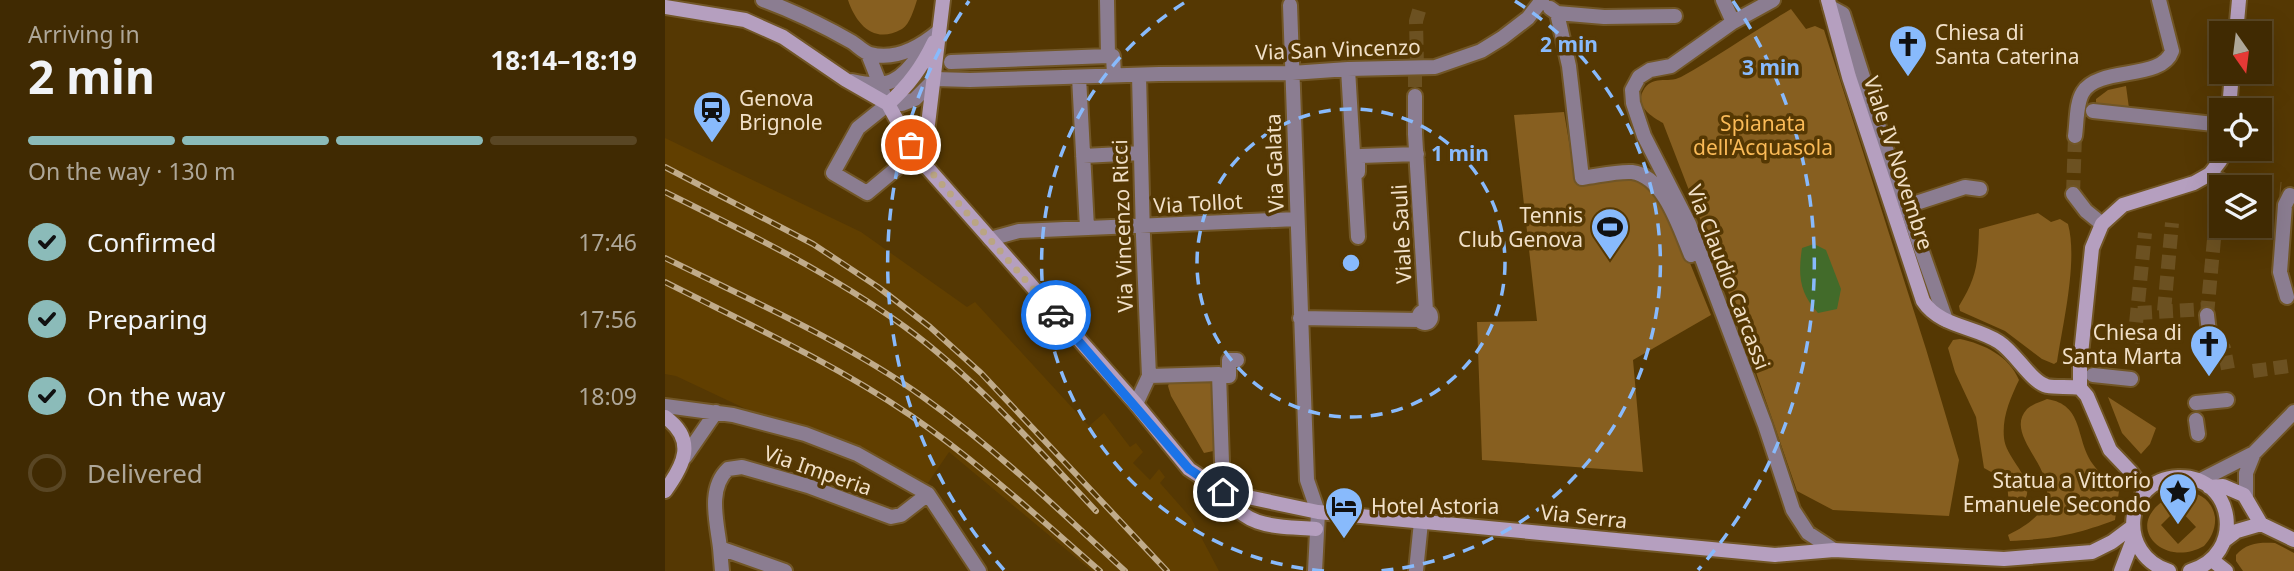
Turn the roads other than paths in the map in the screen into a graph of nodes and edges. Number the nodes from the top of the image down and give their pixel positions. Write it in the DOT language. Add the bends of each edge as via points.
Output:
graph roads {
  1 [pos="763,0"];
  2 [pos="943,0"];
  3 [pos="1107,0"];
  4 [pos="1723,0"];
  5 [pos="1773,0"];
  6 [pos="2159,0"];
  7 [pos="2239,0"];
  8 [pos="1541,1"];
  9 [pos="1829,4"];
  10 [pos="1290,5"];
  11 [pos="665,7"];
  12 [pos="1556,13"];
  13 [pos="1675,16"];
  14 [pos="2237,21"];
  15 [pos="1733,22"];
  16 [pos="939,31"];
  17 [pos="868,54"];
  18 [pos="1108,56"];
  19 [pos="951,62"];
  20 [pos="923,66"];
  21 [pos="1348,69"];
  22 [pos="1292,74"];
  23 [pos="1114,75"];
  24 [pos="1139,75"];
  25 [pos="1079,77"];
  26 [pos="935,79"];
  27 [pos="846,80"];
  28 [pos="881,85"];
  29 [pos="1415,96"];
  30 [pos="888,104"];
  31 [pos="2093,111"];
  32 [pos="2209,123"];
  33 [pos="2075,136"];
  34 [pos="913,149"];
  35 [pos="1141,153"];
  36 [pos="1417,154"];
  37 [pos="1083,156"];
  38 [pos="2220,161"];
  39 [pos="2210,174"];
  40 [pos="1980,189"];
  41 [pos="2073,194"];
  42 [pos="2286,194"];
  43 [pos="1355,204"];
  44 [pos="1906,206"];
  45 [pos="1297,219"];
  46 [pos="2102,224"];
  47 [pos="1143,226"];
  48 [pos="1087,228"];
  49 [pos="1358,237"];
  50 [pos="989,239"];
  51 [pos="1702,275"];
  52 [pos="2287,297"];
  53 [pos="2207,314"];
  54 [pos="1300,318"];
  55 [pos="1946,320"];
  56 [pos="2211,349"];
  57 [pos="1237,360"];
  58 [pos="2093,375"];
  59 [pos="1149,376"];
  60 [pos="1220,376"];
  61 [pos="2131,379"];
  62 [pos="2080,388"];
  63 [pos="2227,400"];
  64 [pos="2196,403"];
  65 [pos="1136,404"];
  66 [pos="665,406"];
  67 [pos="716,412"];
  68 [pos="2294,412"];
  69 [pos="665,417"];
  70 [pos="2254,453"];
  71 [pos="685,457"];
  72 [pos="2204,484"];
  73 [pos="665,491"];
  74 [pos="1223,492"];
  75 [pos="2145,492"];
  76 [pos="928,494"];
  77 [pos="2246,496"];
  78 [pos="1324,513"];
  79 [pos="1421,522"];
  80 [pos="2261,524"];
  81 [pos="1286,526"];
  82 [pos="1316,529"];
  83 [pos="2135,537"];
  84 [pos="2225,540"];
  85 [pos="2294,540"];
  86 [pos="720,548"];
  87 [pos="1834,550"];
  88 [pos="2212,560"];
  89 [pos="722,571"];
  90 [pos="785,571"];
  91 [pos="979,571"];
  92 [pos="1315,571"];
  93 [pos="1416,571"];
  94 [pos="2121,571"];
  95 [pos="2142,571"];
  96 [pos="2169,571"];
  97 [pos="2190,571"];
  98 [pos="2226,571"];
  1 -- 17 [label="street"];
  2 -- 16 [label="main road"];
  3 -- 18 [label="street"];
  4 -- 15 [label="street"];
  5 -- 15 [label="street, Via Claudio Carcassi"];
  6 -- 33 [label="street" via="2170,57 2158,65 2088,86 2080,98"];
  7 -- 14 [label="main road"];
  8 -- 12 [label="street"];
  8 -- 21 [label="street, Via San Vincenzo" via="1528,18 1481,51 1414,70"];
  9 -- 44 [label="street, Viale IV Novembre" via="1843,14"];
  9 -- 55 [label="main road, Viale IV Novembre" via="1923,301 1933,314"];
  10 -- 22 [label="street, Via Galata"];
  11 -- 27 [label="main road" via="731,17 761,27"];
  12 -- 13 [label="street"];
  12 -- 51 [label="street" via="1569,66 1582,178 1632,172 1655,182"];
  15 -- 87 [label="street, Via Claudio Carcassi" via="1671,66 1639,77 1632,90 1633,103 1644,136 1689,224 1793,510 1808,533"];
  16 -- 17 [label="street" via="906,52"];
  16 -- 20 [label="main road"];
  16 -- 26 [label="main road"];
  16 -- 28 [label="street" via="900,77"];
  17 -- 28 [label="street"];
  18 -- 19 [label="street"];
  18 -- 23 [label="street" via="1113,56"];
  20 -- 26 [label="street"];
  20 -- 30 [label="main road"];
  21 -- 22 [label="street, Via San Vincenzo"];
  21 -- 43 [label="street"];
  22 -- 24 [label="street, Via San Vincenzo"];
  22 -- 45 [label="street, Via Galata"];
  23 -- 24 [label="street, Via San Vincenzo"];
  23 -- 25 [label="street, Via San Vincenzo"];
  24 -- 35 [label="street, Via Vincenzo Ricci"];
  25 -- 26 [label="street, Via San Vincenzo"];
  25 -- 37 [label="street"];
  26 -- 30 [label="street" via="915,99"];
  26 -- 34 [label="main road" via="926,141"];
  27 -- 28 [label="street"];
  27 -- 30 [label="main road"];
  28 -- 30 [label="street"];
  29 -- 36 [label="street, Viale Sauli"];
  30 -- 34 [label="main road"];
  30 -- 34 [label="street" via="858,128 834,176 867,193"];
  31 -- 32 [label="street"];
  34 -- 50 [label="main road"];
  35 -- 37 [label="street"];
  35 -- 47 [label="street, Via Vincenzo Ricci"];
  36 -- 43 [label="street, Viale Sauli" via="1359,157 1359,204"];
  36 -- 54 [label="street, Viale Sauli" via="1423,315"];
  37 -- 48 [label="street"];
  38 -- 39 [label="main road"];
  39 -- 46 [label="main road" via="2123,205"];
  40 -- 44 [label="street" via="1965,187"];
  41 -- 46 [label="street"];
  42 -- 52 [label="street" via="2280,272"];
  43 -- 49 [label="street"];
  44 -- 55 [label="street, Viale IV Novembre"];
  45 -- 47 [label="street, Via Tollot"];
  45 -- 54 [label="street, Via Galata"];
  46 -- 62 [label="main road" via="2092,248"];
  47 -- 48 [label="street, Via Tollot"];
  47 -- 59 [label="street, Via Vincenzo Ricci"];
  48 -- 50 [label="street, Via Tollot" via="1019,232"];
  50 -- 65 [label="main road"];
  53 -- 56 [label="street"];
  54 -- 78 [label="street, Via Galata" via="1307,480"];
  55 -- 62 [label="main road, Viale IV Novembre" via="1997,340 2047,386"];
  57 -- 60 [label="street" via="1229,360 1229,376"];
  58 -- 61 [label="street"];
  59 -- 60 [label="street"];
  59 -- 65 [label="street"];
  60 -- 74 [label="street"];
  62 -- 75 [label="main road" via="2104,441"];
  63 -- 64 [label="street"];
  65 -- 74 [label="main road" via="1189,469"];
  66 -- 67 [label="street"];
  67 -- 71 [label="street"];
  67 -- 76 [label="street" via="805,434 847,450"];
  68 -- 70 [label="street"];
  69 -- 71 [label="main road" via="679,431"];
  70 -- 72 [label="street"];
  70 -- 77 [label="street" via="2246,473"];
  71 -- 73 [label="main road"];
  72 -- 75 [label="main road" via="2180,477"];
  72 -- 77 [label="main road"];
  72 -- 84 [label="main road" via="2226,511"];
  74 -- 78 [label="main road, Via Serra"];
  74 -- 81 [label="main road" via="1245,517"];
  75 -- 83 [label="main road" via="2135,509"];
  76 -- 86 [label="street, Via Imperia" via="901,515 891,517 809,486 742,467 728,469 715,496"];
  76 -- 91 [label="street"];
  77 -- 80 [label="main road"];
  78 -- 79 [label="main road, Via Serra"];
  78 -- 81 [label="main road"];
  78 -- 82 [label="street"];
  79 -- 87 [label="main road, Via Serra" via="1775,555"];
  79 -- 93 [label="street"];
  80 -- 84 [label="main road"];
  80 -- 85 [label="main road"];
  81 -- 82 [label="main road"];
  82 -- 92 [label="street"];
  83 -- 87 [label="main road, Via Serra" via="2092,552 2004,559"];
  83 -- 94 [label="main road"];
  83 -- 95 [label="main road"];
  83 -- 96 [label="main road" via="2154,565"];
  84 -- 88 [label="main road"];
  86 -- 89 [label="street, Via Imperia"];
  86 -- 90 [label="street"];
  88 -- 97 [label="main road"];
  88 -- 98 [label="main road"];
}
